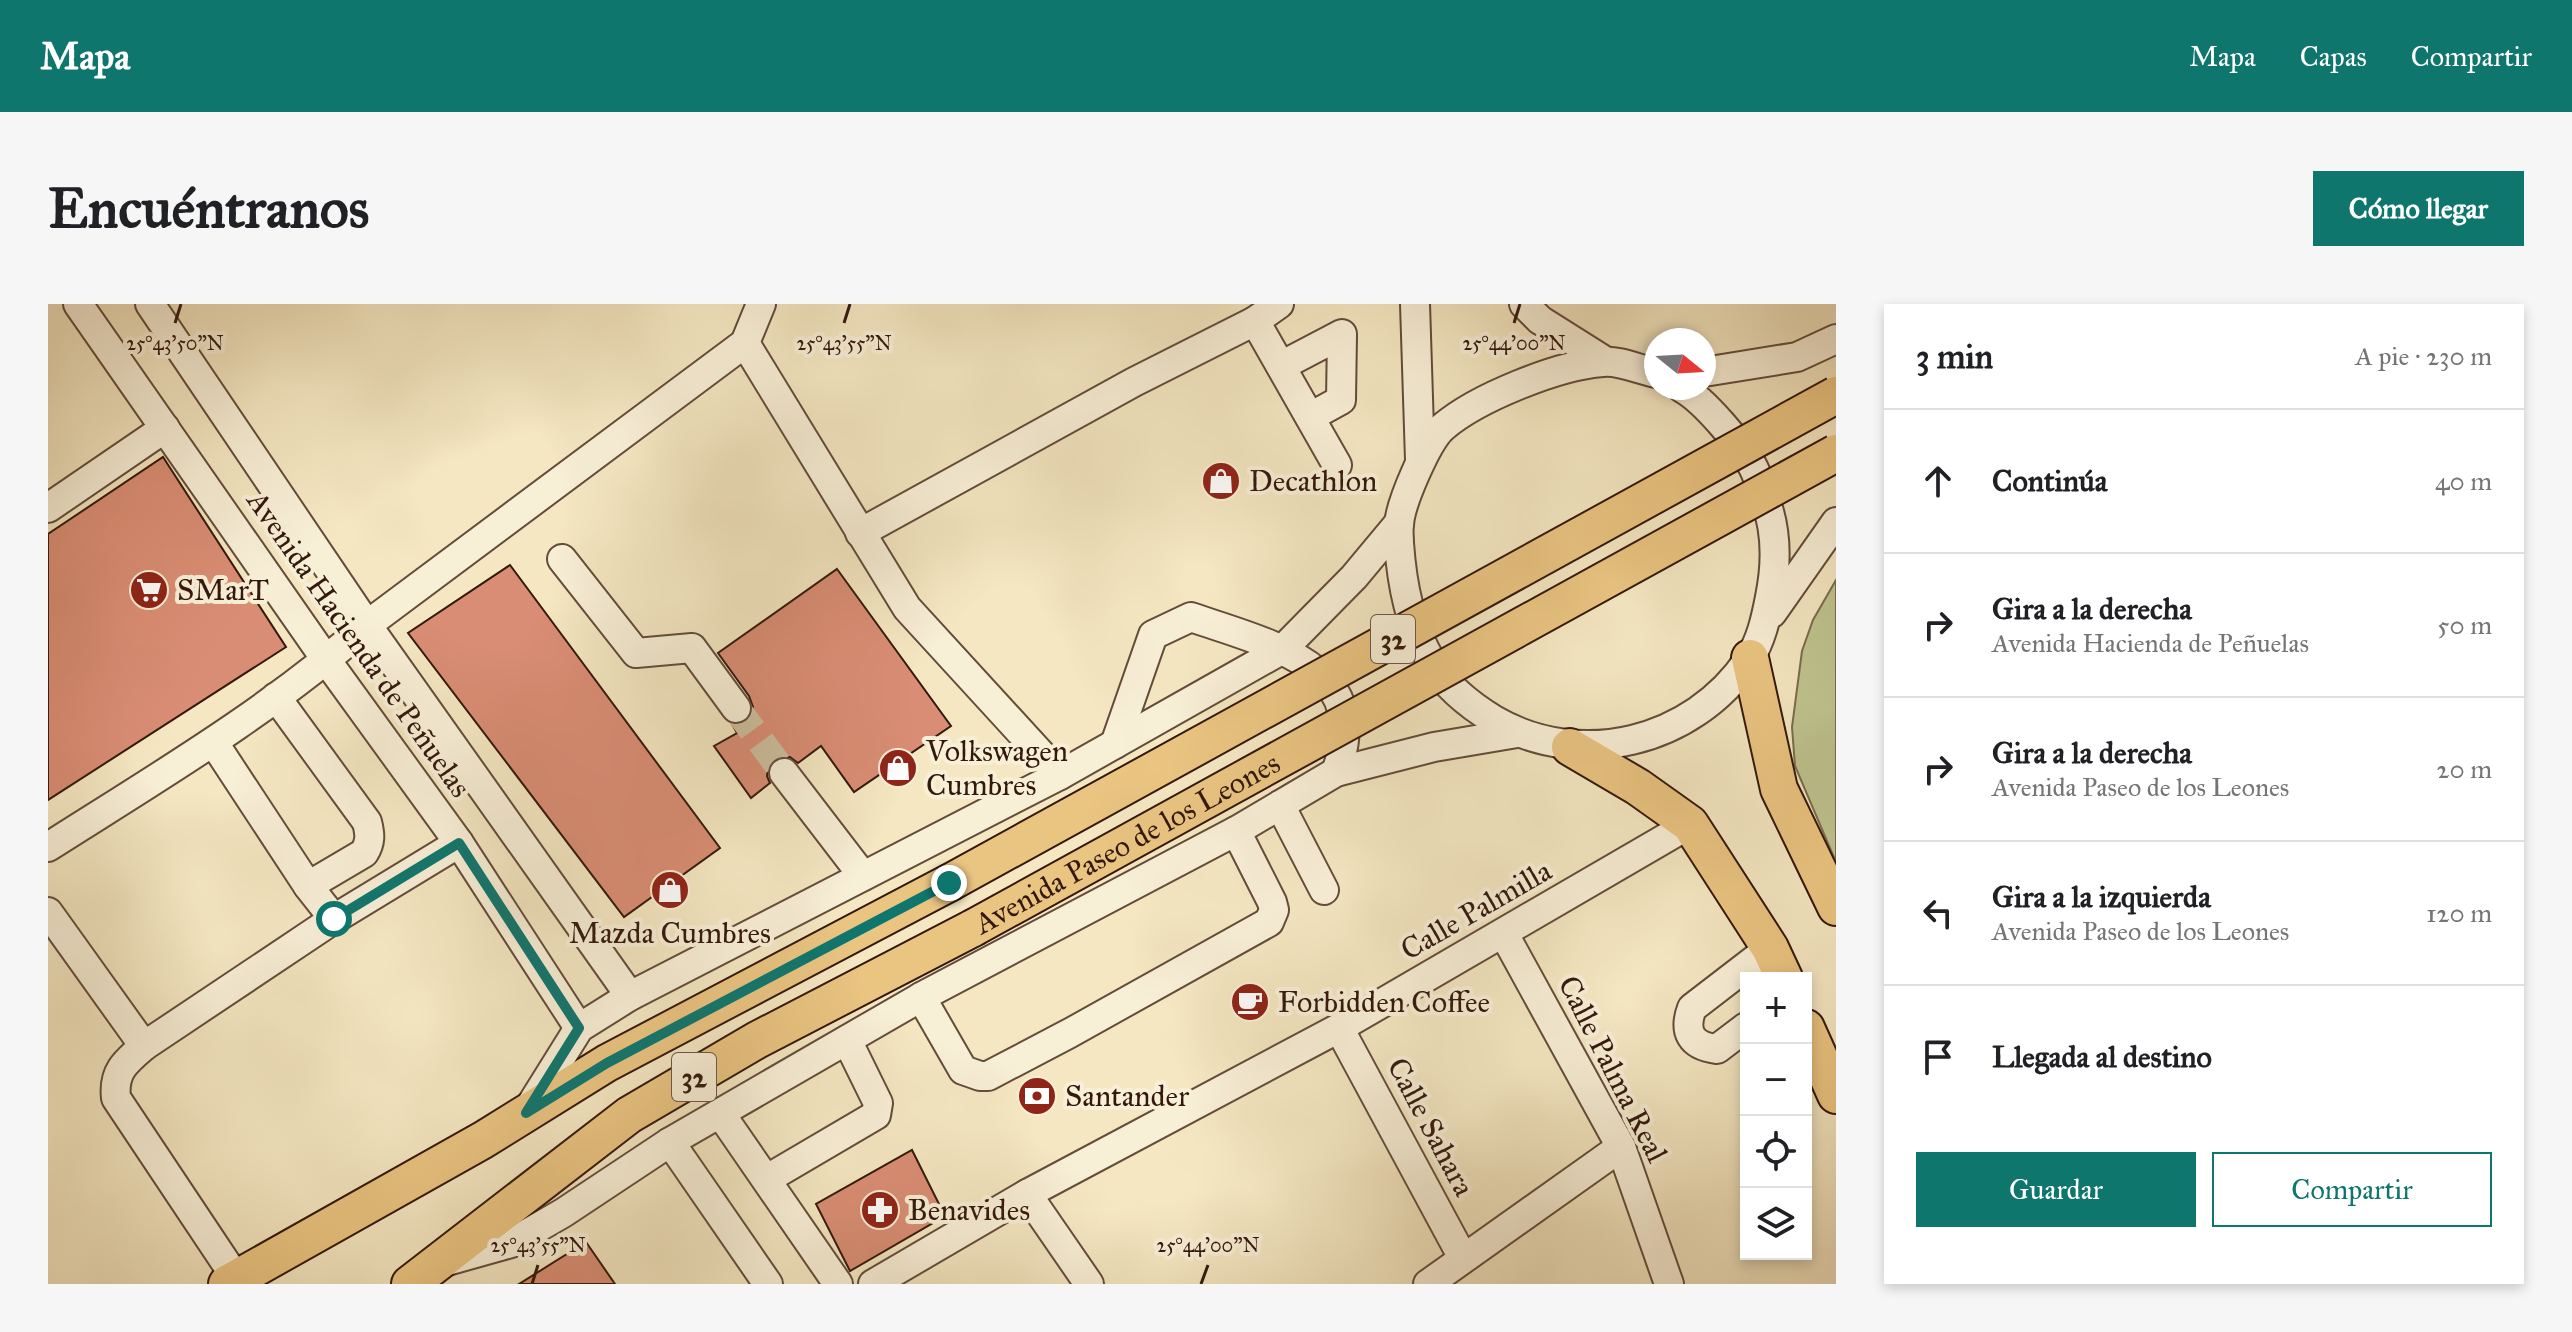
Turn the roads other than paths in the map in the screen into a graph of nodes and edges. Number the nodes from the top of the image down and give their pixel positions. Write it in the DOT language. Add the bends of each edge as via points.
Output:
graph roads {
  1 [pos="78,304"];
  2 [pos="150,304"];
  3 [pos="761,304"];
  4 [pos="1279,304"];
  5 [pos="1415,304"];
  6 [pos="1524,304"];
  7 [pos="1255,321"];
  8 [pos="1836,339"];
  9 [pos="745,343"];
  10 [pos="1605,361"];
  11 [pos="1281,366"];
  12 [pos="1644,370"];
  13 [pos="1716,370"];
  14 [pos="1836,395"];
  15 [pos="1698,400"];
  16 [pos="1310,417"];
  17 [pos="165,428"];
  18 [pos="1836,453"];
  19 [pos="1420,460"];
  20 [pos="1337,465"];
  21 [pos="48,508"];
  22 [pos="1836,522"];
  23 [pos="1399,523"];
  24 [pos="860,533"];
  25 [pos="562,559"];
  26 [pos="1765,623"];
  27 [pos="367,625"];
  28 [pos="1283,649"];
  29 [pos="1750,658"];
  30 [pos="327,661"];
  31 [pos="276,697"];
  32 [pos="736,708"];
  33 [pos="1517,733"];
  34 [pos="214,743"];
  35 [pos="1115,744"];
  36 [pos="1570,747"];
  37 [pos="1336,772"];
  38 [pos="784,773"];
  39 [pos="1060,775"];
  40 [pos="1280,805"];
  41 [pos="1690,824"];
  42 [pos="1236,831"];
  43 [pos="459,843"];
  44 [pos="48,847"];
  45 [pos="863,876"];
  46 [pos="308,886"];
  47 [pos="1324,890"];
  48 [pos="1836,907"];
  49 [pos="48,912"];
  50 [pos="334,919"];
  51 [pos="1504,934"];
  52 [pos="1777,963"];
  53 [pos="1740,983"];
  54 [pos="630,996"];
  55 [pos="921,997"];
  56 [pos="579,1028"];
  57 [pos="1339,1028"];
  58 [pos="1740,1032"];
  59 [pos="847,1040"];
  60 [pos="1812,1041"];
  61 [pos="144,1046"];
  62 [pos="1836,1095"];
  63 [pos="526,1113"];
  64 [pos="720,1113"];
  65 [pos="670,1142"];
  66 [pos="1621,1147"];
  67 [pos="767,1179"];
  68 [pos="1027,1194"];
  69 [pos="1463,1258"];
  70 [pos="438,1263"];
  71 [pos="232,1281"];
  72 [pos="410,1284"];
  73 [pos="768,1284"];
  74 [pos="838,1284"];
  75 [pos="873,1284"];
  76 [pos="1089,1284"];
  77 [pos="1428,1284"];
  78 [pos="1669,1284"];
  1 -- 17 [label="street, Avenida Hacienda de Peñuelas"];
  2 -- 27 [label="street, Avenida Hacienda de Peñuelas"];
  3 -- 9 [label="street"];
  4 -- 7 [label="street"];
  5 -- 19 [label="street"];
  6 -- 10 [label="street"];
  7 -- 11 [label="street"];
  7 -- 24 [label="street"];
  8 -- 13 [label="street" via="1797,357"];
  9 -- 24 [label="street"];
  9 -- 27 [label="street"];
  10 -- 12 [label="street"];
  10 -- 19 [label="street" via="1528,379 1484,402 1441,428"];
  11 -- 16 [label="street"];
  11 -- 16 [label="street" via="1342,334 1341,400"];
  14 -- 63 [label="main road, Avenida Paseo de los Leones / 32, bridge" via="949,883 607,1063"];
  15 -- 26 [label="street" via="1753,467 1772,517 1776,571"];
  16 -- 20 [label="street"];
  17 -- 21 [label="street"];
  17 -- 30 [label="street, Avenida Hacienda de Peñuelas"];
  18 -- 70 [label="main road, Avenida Paseo de los Leones / 32, bridge" via="973,928 757,1040 629,1115"];
  19 -- 23 [label="street"];
  22 -- 26 [label="street"];
  23 -- 28 [label="street, Avenida Paseo de los Leones"];
  23 -- 33 [label="street" via="1409,617 1434,666 1470,706"];
  24 -- 39 [label="street" via="907,608"];
  25 -- 32 [label="street" via="636,653 692,648"];
  26 -- 29 [label="street"];
  27 -- 30 [label="street"];
  27 -- 54 [label="street, Avenida Hacienda de Peñuelas"];
  28 -- 35 [label="street, Avenida Paseo de los Leones"];
  28 -- 35 [label="street" via="1191,617 1153,635"];
  28 -- 37 [label="street" via="1328,681 1340,702 1345,749"];
  29 -- 36 [label="street" via="1721,694 1688,718 1631,742"];
  29 -- 48 [label="main road" via="1779,789"];
  30 -- 31 [label="street"];
  30 -- 43 [label="street, Avenida Hacienda de Peñuelas"];
  31 -- 34 [label="street"];
  31 -- 46 [label="street" via="367,822 370,835 364,853"];
  33 -- 36 [label="street"];
  33 -- 37 [label="street, Avenida Paseo de los Leones"];
  34 -- 44 [label="street"];
  34 -- 46 [label="street"];
  35 -- 39 [label="street, Avenida Paseo de los Leones"];
  36 -- 41 [label="main road"];
  37 -- 40 [label="street, Avenida Paseo de los Leones"];
  38 -- 45 [label="street"];
  39 -- 45 [label="street, Avenida Paseo de los Leones"];
  40 -- 42 [label="street, Avenida Paseo de los Leones"];
  40 -- 47 [label="street"];
  41 -- 51 [label="street, Calle Palmilla"];
  41 -- 52 [label="main road"];
  42 -- 55 [label="street, Avenida Paseo de los Leones"];
  42 -- 55 [label="street" via="1272,902 1269,922 1070,1033 980,1076 963,1070"];
  43 -- 50 [label="street"];
  43 -- 56 [label="street, Avenida Hacienda de Peñuelas"];
  45 -- 54 [label="street, Avenida Paseo de los Leones"];
  46 -- 50 [label="street"];
  49 -- 61 [label="street"];
  50 -- 61 [label="street"];
  51 -- 57 [label="street, Calle Palmilla"];
  51 -- 66 [label="street, Calle Palma Real"];
  53 -- 58 [label="street" via="1692,1008 1687,1022 1691,1037 1702,1047 1717,1049"];
  54 -- 56 [label="street, Avenida Paseo de los Leones"];
  55 -- 59 [label="street, Avenida Paseo de los Leones"];
  56 -- 63 [label="street, Avenida Paseo de los Leones"];
  57 -- 68 [label="street, Calle Palmilla"];
  57 -- 69 [label="street, Calle Sahara"];
  59 -- 64 [label="street, Avenida Paseo de los Leones"];
  59 -- 67 [label="street" via="878,1103 876,1115"];
  60 -- 62 [label="main road"];
  61 -- 71 [label="street" via="117,1074 116,1098"];
  63 -- 71 [label="main road, Avenida Paseo de los Leones / 32"];
  64 -- 65 [label="street, Avenida Paseo de los Leones"];
  64 -- 67 [label="street"];
  65 -- 70 [label="street, Avenida Paseo de los Leones" via="511,1243"];
  65 -- 73 [label="street"];
  66 -- 69 [label="street"];
  66 -- 78 [label="street, Calle Palma Real"];
  67 -- 74 [label="street"];
  68 -- 75 [label="street, Calle Palmilla"];
  68 -- 76 [label="street"];
  69 -- 77 [label="street"];
  70 -- 72 [label="main road, Avenida Paseo de los Leones / 32"];
}
